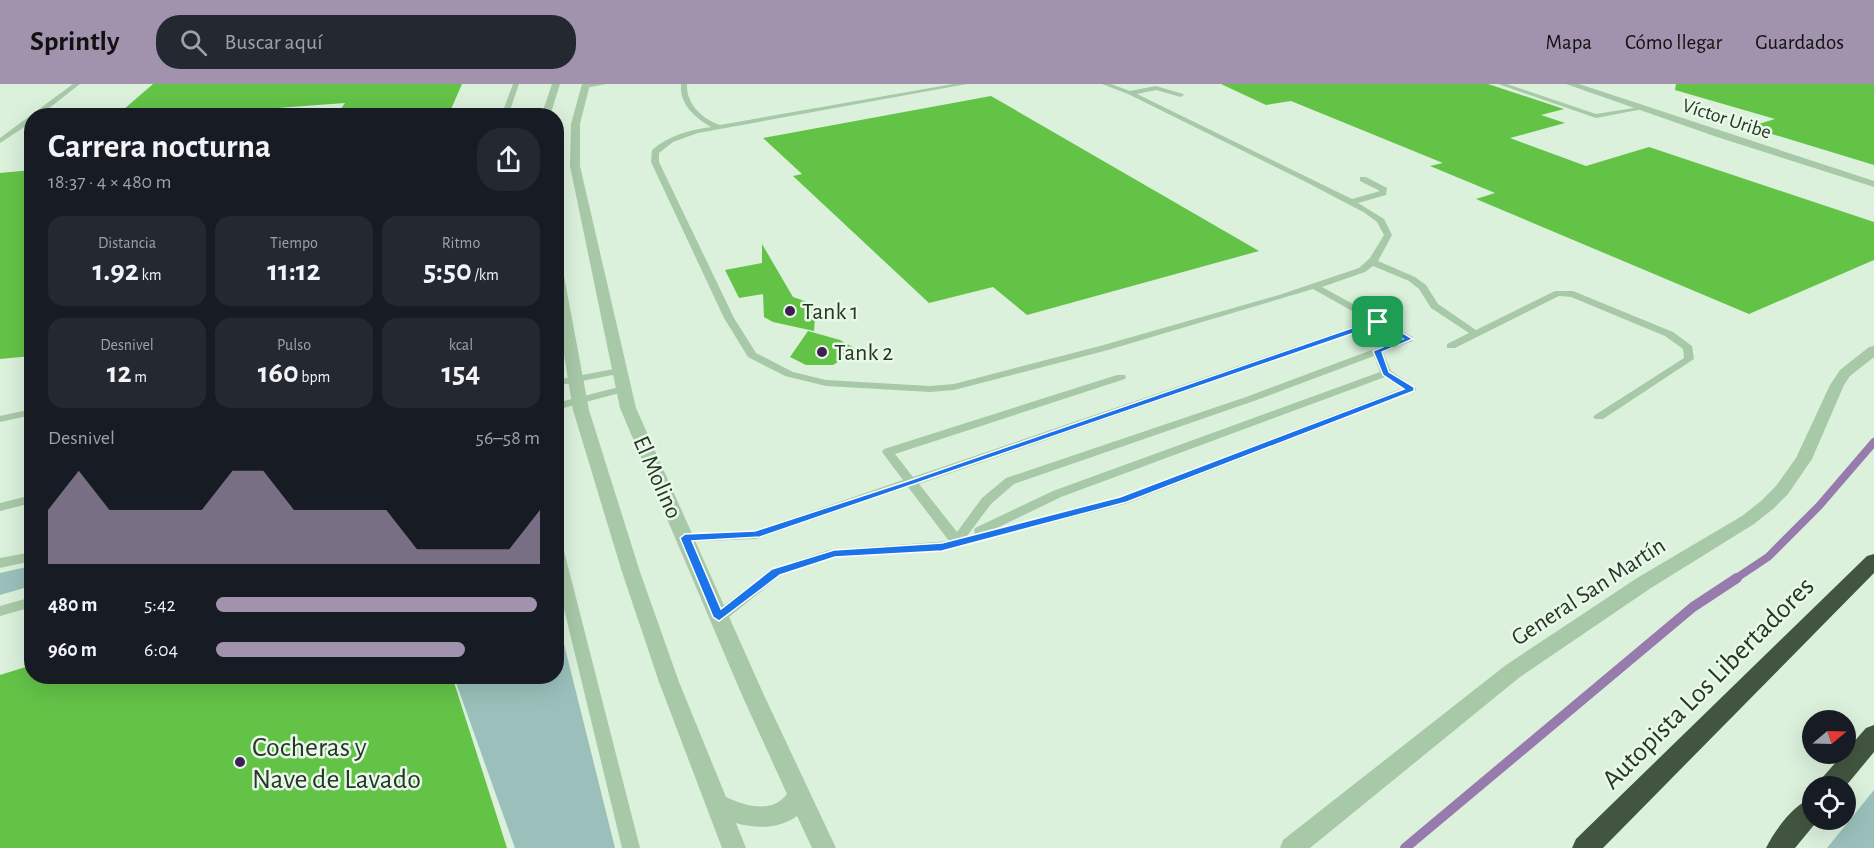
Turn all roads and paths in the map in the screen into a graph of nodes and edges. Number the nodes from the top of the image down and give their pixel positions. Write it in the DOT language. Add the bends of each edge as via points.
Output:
graph roads {
  1 [pos="77,84"];
  2 [pos="516,84"];
  3 [pos="556,84"];
  4 [pos="603,84"];
  5 [pos="684,84"];
  6 [pos="964,84"];
  7 [pos="1105,84"];
  8 [pos="1501,84"];
  9 [pos="1570,84"];
  10 [pos="1593,84"];
  11 [pos="586,85"];
  12 [pos="1130,93"];
  13 [pos="1181,95"];
  14 [pos="1657,106"];
  15 [pos="45,108"];
  16 [pos="507,108"];
  17 [pos="548,108"];
  18 [pos="1640,109"];
  19 [pos="24,124"];
  20 [pos="728,126"];
  21 [pos="0,141"];
  22 [pos="1874,175"];
  23 [pos="1363,179"];
  24 [pos="1874,184"];
  25 [pos="1351,202"];
  26 [pos="1372,262"];
  27 [pos="1314,286"];
  28 [pos="564,311"];
  29 [pos="1378,322"];
  30 [pos="1475,333"];
  31 [pos="1450,346"];
  32 [pos="1874,350"];
  33 [pos="1377,351"];
  34 [pos="620,371"];
  35 [pos="1386,373"];
  36 [pos="1121,377"];
  37 [pos="576,380"];
  38 [pos="564,382"];
  39 [pos="623,389"];
  40 [pos="579,402"];
  41 [pos="564,405"];
  42 [pos="24,414"];
  43 [pos="1599,417"];
  44 [pos="1,420"];
  45 [pos="911,483"];
  46 [pos="24,501"];
  47 [pos="0,507"];
  48 [pos="685,538"];
  49 [pos="957,542"];
  50 [pos="24,558"];
  51 [pos="1874,561"];
  52 [pos="0,563"];
  53 [pos="564,579"];
  54 [pos="24,604"];
  55 [pos="0,611"];
  56 [pos="719,617"];
  57 [pos="1874,735"];
  58 [pos="1839,776"];
  59 [pos="800,797"];
  60 [pos="717,804"];
  61 [pos="1802,821"];
  62 [pos="631,848"];
  63 [pos="734,848"];
  64 [pos="824,848"];
  65 [pos="1292,848"];
  66 [pos="1585,848"];
  67 [pos="1779,848"];
  1 -- 15 [label="lane"];
  2 -- 16 [label="lane"];
  3 -- 17 [label="street"];
  4 -- 11 [label="lane"];
  5 -- 20 [label="lane" via="689,104 708,124"];
  6 -- 20 [label="lane"];
  7 -- 12 [label="lane"];
  8 -- 18 [label="lane" via="1596,116"];
  9 -- 18 [label="street, Víctor Uribe"];
  10 -- 14 [label="street, Víctor Uribe"];
  11 -- 34 [label="street, El Molino" via="567,144"];
  12 -- 13 [label="lane" via="1156,88"];
  12 -- 25 [label="lane"];
  14 -- 18 [label="street"];
  14 -- 22 [label="street, Víctor Uribe"];
  18 -- 24 [label="street, Víctor Uribe"];
  19 -- 21 [label="lane"];
  20 -- 27 [label="lane" via="676,136 655,152 655,162 729,318 752,355 789,374 826,383 954,387"];
  23 -- 25 [label="lane" via="1381,187 1383,193"];
  25 -- 26 [label="lane" via="1381,221 1388,235"];
  26 -- 27 [label="lane" via="1362,270"];
  26 -- 30 [label="lane" via="1412,279 1423,287 1434,306"];
  27 -- 29 [label="lane"];
  28 -- 37 [label="street, El Molino"];
  29 -- 33 [label="lane" via="1409,339"];
  29 -- 45 [label="lane"];
  30 -- 31 [label="lane"];
  30 -- 43 [label="lane" via="1565,293 1669,334 1688,348 1689,359"];
  32 -- 65 [label="street, General San Martín" via="1845,373 1804,459 1767,505 1513,671"];
  33 -- 35 [label="lane"];
  33 -- 49 [label="lane" via="1010,481 981,505"];
  34 -- 37 [label="lane"];
  34 -- 39 [label="street, El Molino"];
  35 -- 49 [label="lane" via="1057,494"];
  35 -- 49 [label="lane" via="1411,389 1124,500"];
  36 -- 45 [label="lane" via="888,452"];
  37 -- 38 [label="lane"];
  37 -- 40 [label="street, El Molino"];
  39 -- 40 [label="lane"];
  39 -- 48 [label="street, El Molino"];
  40 -- 41 [label="lane"];
  40 -- 60 [label="street, El Molino" via="633,578"];
  42 -- 44 [label="lane"];
  45 -- 48 [label="lane" via="756,534"];
  45 -- 49 [label="lane"];
  46 -- 47 [label="lane"];
  48 -- 56 [label="street, El Molino"];
  49 -- 56 [label="lane" via="942,547 834,553 776,572"];
  50 -- 52 [label="lane"];
  51 -- 66 [label="highway, Autopista Los Libertadores"];
  53 -- 62 [label="lane"];
  54 -- 55 [label="lane"];
  56 -- 59 [label="street, El Molino"];
  57 -- 58 [label="highway"];
  59 -- 60 [label="street" via="791,808 764,817 737,815"];
  59 -- 64 [label="street, El Molino"];
  60 -- 63 [label="street, El Molino"];
  61 -- 67 [label="highway"];
}
